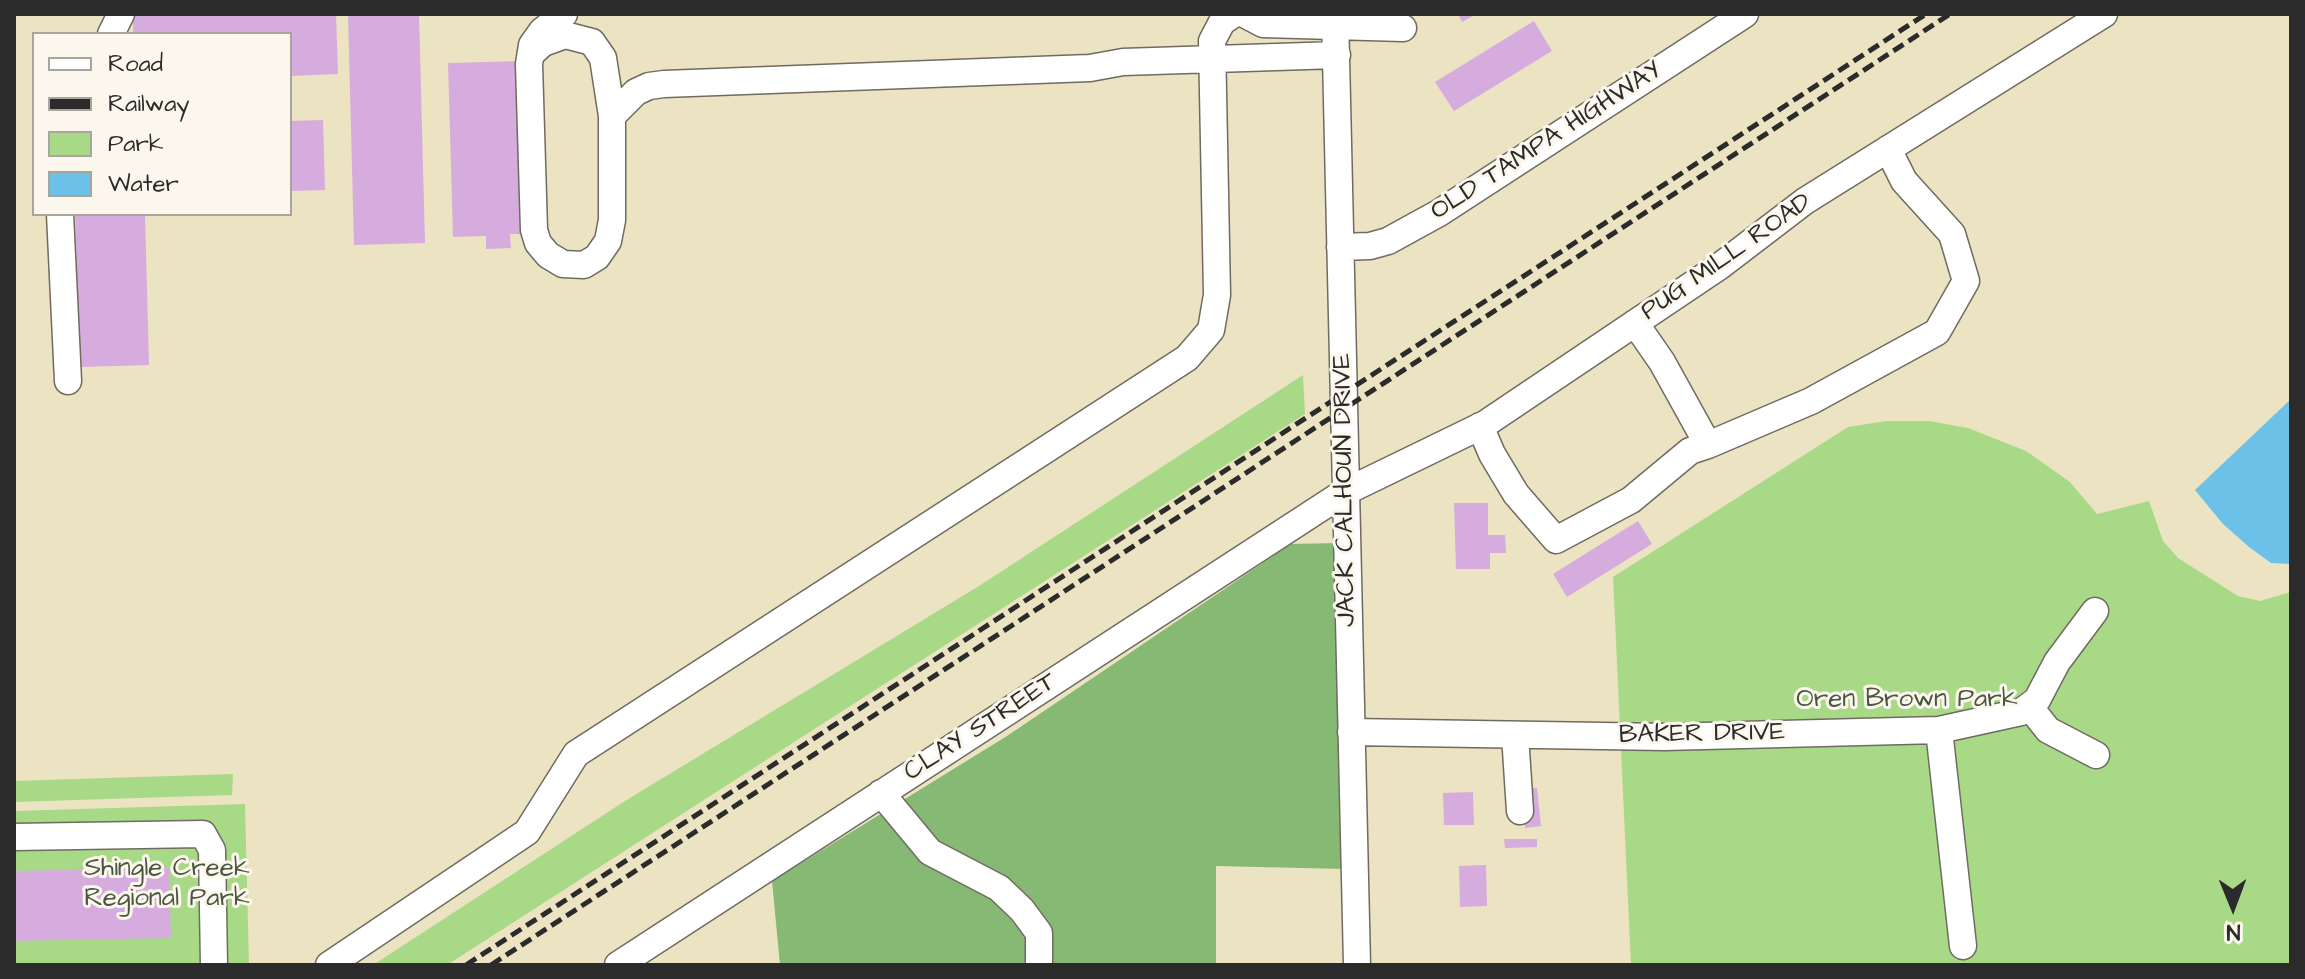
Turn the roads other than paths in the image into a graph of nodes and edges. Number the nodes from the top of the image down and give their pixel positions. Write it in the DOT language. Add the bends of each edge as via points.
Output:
graph roads {
  1 [pos="121,14"];
  2 [pos="564,14"];
  3 [pos="1234,14"];
  4 [pos="1244,14"];
  5 [pos="1745,14"];
  6 [pos="2104,14"];
  7 [pos="1335,20"];
  8 [pos="1717,21"];
  9 [pos="1403,28"];
  10 [pos="112,32"];
  11 [pos="531,54"];
  12 [pos="1337,55"];
  13 [pos="1213,59"];
  14 [pos="612,116"];
  15 [pos="1888,149"];
  16 [pos="60,216"];
  17 [pos="1340,247"];
  18 [pos="1635,323"];
  19 [pos="68,381"];
  20 [pos="1480,426"];
  21 [pos="1708,445"];
  22 [pos="1345,492"];
  23 [pos="2095,611"];
  24 [pos="2029,706"];
  25 [pos="1939,730"];
  26 [pos="1351,732"];
  27 [pos="1515,735"];
  28 [pos="2096,755"];
  29 [pos="881,793"];
  30 [pos="1520,811"];
  31 [pos="14,837"];
  32 [pos="1963,946"];
  33 [pos="214,965"];
  34 [pos="329,965"];
  35 [pos="618,965"];
  36 [pos="1039,965"];
  37 [pos="1357,965"];
  1 -- 10 [label="street"];
  2 -- 11 [label="street" via="542,31"];
  3 -- 13 [label="street" via="1215,30"];
  4 -- 7 [label="street" via="1263,24"];
  5 -- 8 [label="street, OLD TAMPA HIGHWAY"];
  6 -- 15 [label="street, PUG MILL ROAD"];
  7 -- 9 [label="street"];
  7 -- 12 [label="street, JACK CALHOUN DRIVE"];
  8 -- 17 [label="street, OLD TAMPA HIGHWAY" via="1439,213 1388,241"];
  11 -- 14 [label="street" via="565,35 592,42 603,58"];
  11 -- 14 [label="street" via="534,230 548,255 563,264 584,265 608,241"];
  12 -- 13 [label="street"];
  12 -- 17 [label="street, JACK CALHOUN DRIVE"];
  13 -- 14 [label="street" via="649,86"];
  13 -- 34 [label="street" via="1217,295 1211,330 1187,358 576,754 527,832"];
  15 -- 18 [label="street, PUG MILL ROAD" via="1805,201"];
  15 -- 21 [label="street" via="1904,181 1952,234 1966,281 1937,332 1811,401"];
  16 -- 19 [label="street"];
  17 -- 22 [label="street, JACK CALHOUN DRIVE"];
  18 -- 20 [label="street, PUG MILL ROAD"];
  18 -- 21 [label="street"];
  20 -- 21 [label="street" via="1516,494 1556,540 1631,500 1690,451"];
  20 -- 22 [label="street, PUG MILL ROAD"];
  22 -- 26 [label="street, JACK CALHOUN DRIVE"];
  22 -- 29 [label="street, CLAY STREET"];
  23 -- 24 [label="street"];
  24 -- 25 [label="street, BAKER DRIVE"];
  24 -- 28 [label="street" via="2048,730"];
  25 -- 27 [label="street, BAKER DRIVE"];
  25 -- 32 [label="street"];
  26 -- 27 [label="street, BAKER DRIVE"];
  26 -- 37 [label="street, JACK CALHOUN DRIVE"];
  27 -- 30 [label="street"];
  29 -- 35 [label="street, CLAY STREET"];
  29 -- 36 [label="street" via="930,852 999,888 1022,910 1039,933"];
  31 -- 33 [label="street" via="203,834 212,850"];
}
